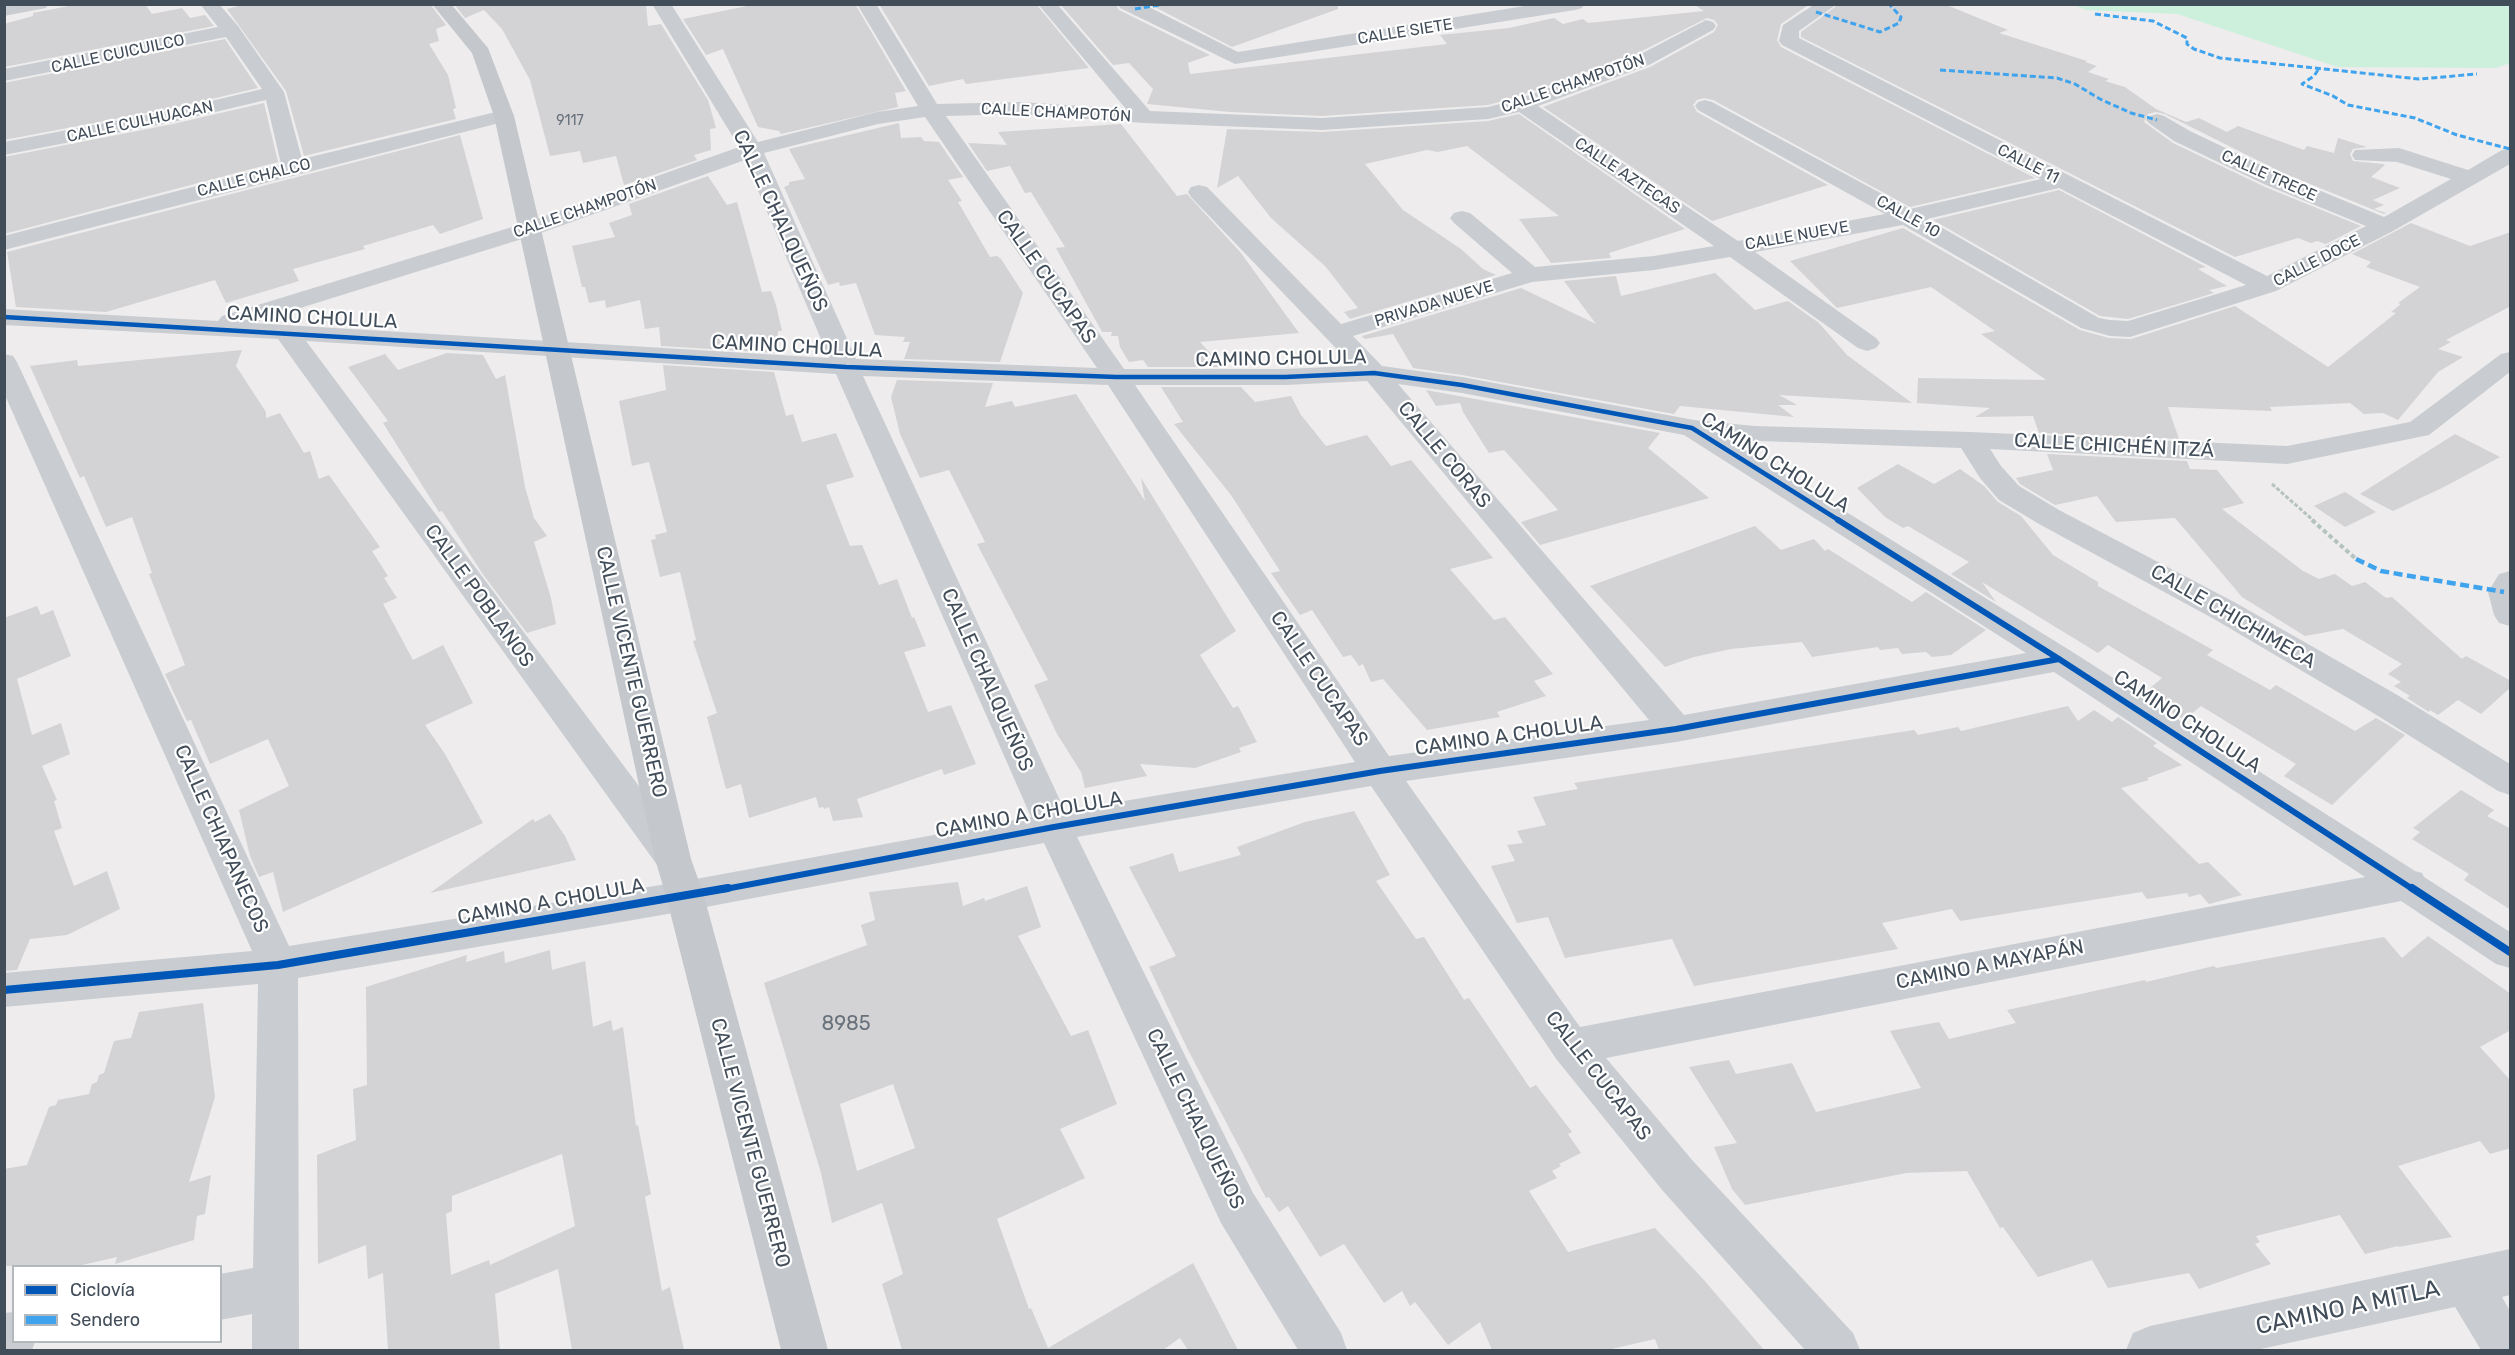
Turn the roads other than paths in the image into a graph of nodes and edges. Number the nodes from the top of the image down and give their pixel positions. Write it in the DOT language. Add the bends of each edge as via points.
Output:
graph roads {
  1 [pos="39,4"];
  2 [pos="209,4"];
  3 [pos="441,4"];
  4 [pos="662,4"];
  5 [pos="866,4"];
  6 [pos="1047,4"];
  7 [pos="1127,4"];
  8 [pos="1575,4"];
  9 [pos="1828,4"];
  10 [pos="4,10"];
  11 [pos="1706,26"];
  12 [pos="231,30"];
  13 [pos="4,75"];
  14 [pos="274,92"];
  15 [pos="1522,105"];
  16 [pos="1705,106"];
  17 [pos="931,110"];
  18 [pos="504,116"];
  19 [pos="1144,117"];
  20 [pos="2157,120"];
  21 [pos="4,149"];
  22 [pos="752,150"];
  23 [pos="2363,155"];
  24 [pos="2511,155"];
  25 [pos="293,168"];
  26 [pos="2471,178"];
  27 [pos="2062,181"];
  28 [pos="1199,192"];
  29 [pos="1907,217"];
  30 [pos="1462,218"];
  31 [pos="2385,226"];
  32 [pos="530,230"];
  33 [pos="4,243"];
  34 [pos="1732,248"];
  35 [pos="1530,275"];
  36 [pos="2267,286"];
  37 [pos="4,317"];
  38 [pos="206,328"];
  39 [pos="2110,328"];
  40 [pos="286,332"];
  41 [pos="1337,333"];
  42 [pos="1867,343"];
  43 [pos="559,350"];
  44 [pos="2511,360"];
  45 [pos="4,362"];
  46 [pos="846,367"];
  47 [pos="1374,373"];
  48 [pos="1116,377"];
  49 [pos="1692,428"];
  50 [pos="1970,440"];
  51 [pos="2511,581"];
  52 [pos="2511,615"];
  53 [pos="2059,659"];
  54 [pos="1676,729"];
  55 [pos="1380,771"];
  56 [pos="2511,781"];
  57 [pos="1054,827"];
  58 [pos="673,859"];
  59 [pos="2409,884"];
  60 [pos="685,896"];
  61 [pos="2511,952"];
  62 [pos="278,965"];
  63 [pos="4,990"];
  64 [pos="1571,1047"];
  65 [pos="2511,1272"];
  66 [pos="2466,1282"];
  67 [pos="276,1287"];
  68 [pos="222,1298"];
  69 [pos="275,1350"];
  70 [pos="805,1350"];
  71 [pos="1324,1350"];
  72 [pos="1836,1350"];
  73 [pos="2150,1350"];
  74 [pos="2508,1350"];
  1 -- 10 [label="street"];
  2 -- 12 [label="street"];
  3 -- 18 [label="main road, CALLE VICENTE GUERRERO" via="481,52"];
  4 -- 22 [label="street, CALLE CHALQUEÑOS"];
  5 -- 17 [label="street, CALLE CUCAPAS"];
  6 -- 19 [label="street"];
  7 -- 8 [label="street, CALLE SIETE" via="1235,58"];
  9 -- 27 [label="street, CALLE 11" via="1790,29 1789,41"];
  11 -- 15 [label="street, CALLE CHAMPOTÓN" via="1642,61"];
  12 -- 13 [label="street, CALLE CUICUILCO"];
  12 -- 14 [label="street"];
  14 -- 21 [label="street, CALLE CULHUACAN"];
  14 -- 25 [label="street"];
  15 -- 19 [label="street, CALLE CHAMPOTÓN" via="1488,113 1322,124"];
  15 -- 34 [label="street, CALLE AZTECAS"];
  16 -- 29 [label="street, CALLE 10"];
  17 -- 19 [label="street, CALLE CHAMPOTÓN" via="1021,108"];
  17 -- 22 [label="street, CALLE CHAMPOTÓN" via="877,118"];
  17 -- 48 [label="street, CALLE CUCAPAS"];
  18 -- 25 [label="street, CALLE CHALCO"];
  18 -- 32 [label="main road, CALLE VICENTE GUERRERO"];
  20 -- 31 [label="street, CALLE TRECE" via="2274,180"];
  22 -- 32 [label="street, CALLE CHAMPOTÓN"];
  22 -- 46 [label="street, CALLE CHALQUEÑOS"];
  23 -- 26 [label="street" via="2399,155"];
  24 -- 26 [label="street, CALLE DOCE"];
  25 -- 33 [label="street, CALLE CHALCO"];
  26 -- 31 [label="street, CALLE DOCE"];
  27 -- 29 [label="street, CALLE NUEVE"];
  27 -- 36 [label="street, CALLE 11"];
  28 -- 41 [label="street, CALLE CORAS"];
  29 -- 34 [label="street, CALLE NUEVE"];
  29 -- 39 [label="street, CALLE 10" via="2090,323"];
  30 -- 35 [label="street"];
  31 -- 36 [label="street, CALLE DOCE"];
  32 -- 38 [label="street, CALLE CHAMPOTÓN"];
  32 -- 43 [label="main road, CALLE VICENTE GUERRERO"];
  34 -- 35 [label="street, CALLE NUEVE" via="1654,263"];
  34 -- 42 [label="street, CALLE AZTECAS"];
  35 -- 41 [label="street, PRIVADA NUEVE"];
  36 -- 39 [label="street, CALLE DOCE" via="2130,329"];
  37 -- 38 [label="street, CAMINO CHOLULA"];
  38 -- 40 [label="street, CAMINO CHOLULA"];
  40 -- 43 [label="street, CAMINO CHOLULA"];
  40 -- 58 [label="street, CALLE POBLANOS"];
  41 -- 47 [label="street, CALLE CORAS"];
  43 -- 46 [label="street, CAMINO CHOLULA"];
  43 -- 58 [label="main road, CALLE VICENTE GUERRERO"];
  44 -- 50 [label="street, CALLE CHICHÉN ITZÁ" via="2419,429 2287,455"];
  45 -- 62 [label="street, CALLE CHIAPANECOS"];
  46 -- 48 [label="street, CAMINO CHOLULA"];
  46 -- 57 [label="street, CALLE CHALQUEÑOS"];
  47 -- 48 [label="street, CAMINO CHOLULA"];
  47 -- 49 [label="street, CAMINO CHOLULA" via="1482,388"];
  47 -- 54 [label="street, CALLE CORAS"];
  48 -- 55 [label="street, CALLE CUCAPAS"];
  49 -- 50 [label="street, CALLE CHICHÉN ITZÁ" via="1754,434"];
  49 -- 53 [label="street, CAMINO CHOLULA"];
  50 -- 56 [label="street, CALLE CHICHIMECA" via="1989,472 2009,493 2225,611"];
  51 -- 52 [label="street" via="2504,592"];
  53 -- 54 [label="street, CAMINO A CHOLULA"];
  53 -- 59 [label="street, CAMINO CHOLULA"];
  54 -- 55 [label="street, CAMINO A CHOLULA"];
  55 -- 57 [label="street, CAMINO A CHOLULA"];
  55 -- 64 [label="street, CALLE CUCAPAS"];
  57 -- 60 [label="street, CAMINO A CHOLULA"];
  57 -- 71 [label="street, CALLE CHALQUEÑOS" via="1237,1208"];
  58 -- 60 [label="main road, CALLE VICENTE GUERRERO"];
  59 -- 61 [label="street, CAMINO CHOLULA"];
  59 -- 64 [label="street, CAMINO A MAYAPÁN"];
  60 -- 62 [label="street, CAMINO A CHOLULA"];
  60 -- 70 [label="main road, CALLE VICENTE GUERRERO"];
  62 -- 63 [label="street, CAMINO A CHOLULA"];
  62 -- 67 [label="street, CALLE CHIAPANECOS"];
  64 -- 72 [label="street, CALLE CUCAPAS" via="1678,1176"];
  65 -- 66 [label="street, CAMINO A MITLA"];
  66 -- 73 [label="street, CAMINO A MITLA"];
  66 -- 74 [label="street"];
  67 -- 68 [label="street"];
  67 -- 69 [label="street, CALLE CHIAPANECOS"];
}
